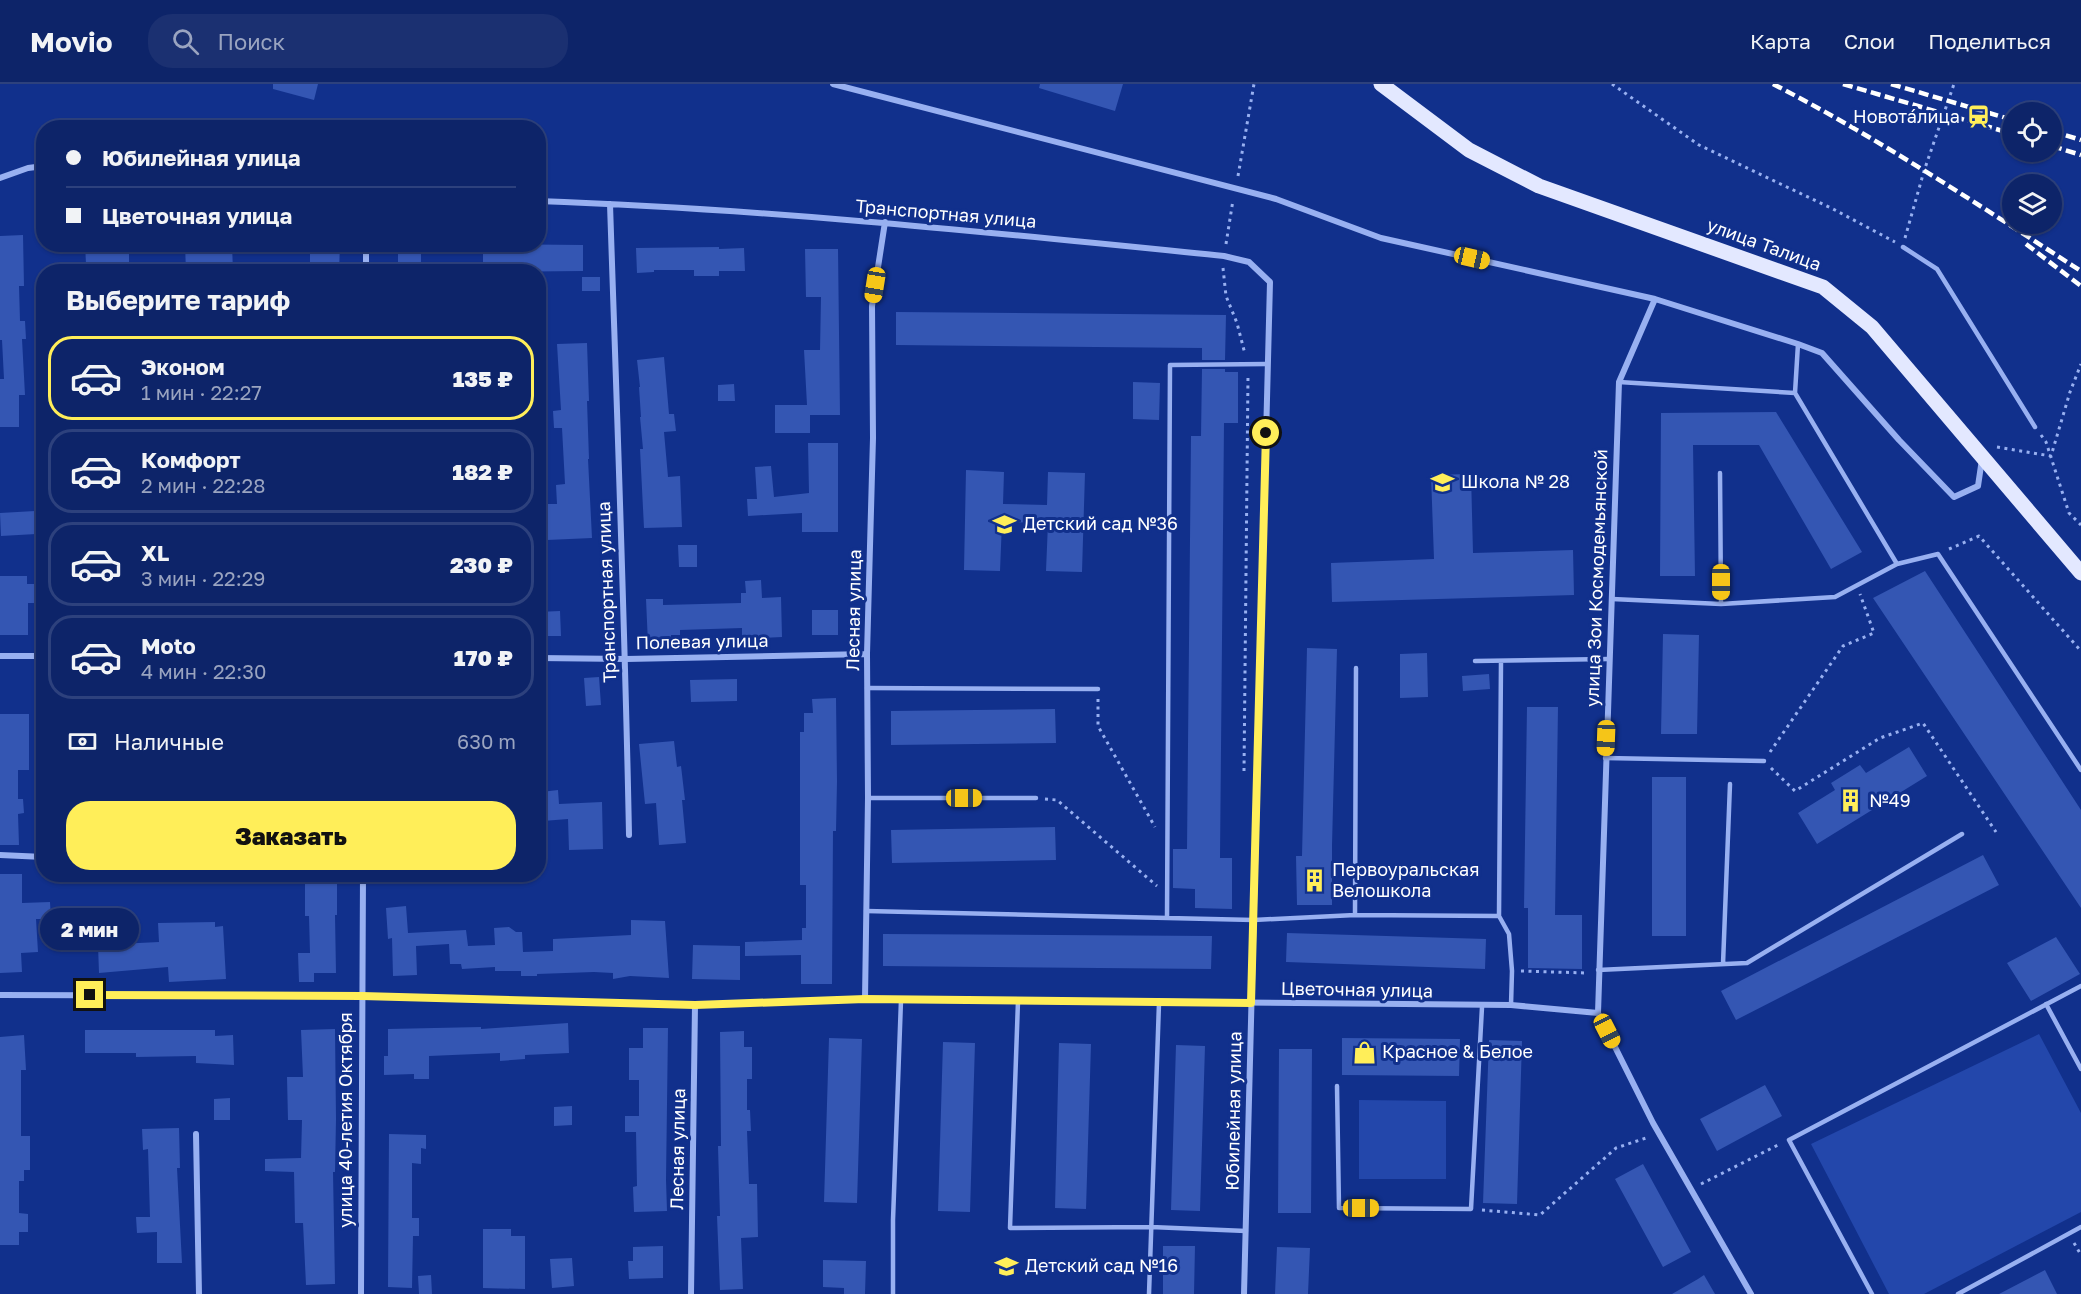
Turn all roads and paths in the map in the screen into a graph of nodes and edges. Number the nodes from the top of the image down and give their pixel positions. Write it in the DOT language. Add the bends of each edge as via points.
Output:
graph roads {
  1 [pos="833,84"];
  2 [pos="1254,84"];
  3 [pos="1381,84"];
  4 [pos="1612,84"];
  5 [pos="1954,84"];
  6 [pos="36,167"];
  7 [pos="0,178"];
  8 [pos="1236,189"];
  9 [pos="546,201"];
  10 [pos="610,204"];
  11 [pos="885,222"];
  12 [pos="1903,247"];
  13 [pos="1224,256"];
  14 [pos="1270,282"];
  15 [pos="1655,299"];
  16 [pos="1798,344"];
  17 [pos="1248,364"];
  18 [pos="1267,364"];
  19 [pos="2081,364"];
  20 [pos="1618,382"];
  21 [pos="1795,393"];
  22 [pos="2035,427"];
  23 [pos="1971,443"];
  24 [pos="1982,456"];
  25 [pos="2051,456"];
  26 [pos="1720,473"];
  27 [pos="2081,525"];
  28 [pos="1979,536"];
  29 [pos="1897,564"];
  30 [pos="2081,573"];
  31 [pos="1860,594"];
  32 [pos="1612,599"];
  33 [pos="1721,604"];
  34 [pos="2081,651"];
  35 [pos="867,654"];
  36 [pos="0,656"];
  37 [pos="36,656"];
  38 [pos="546,658"];
  39 [pos="626,659"];
  40 [pos="1609,659"];
  41 [pos="1475,661"];
  42 [pos="1501,662"];
  43 [pos="1356,668"];
  44 [pos="867,688"];
  45 [pos="1098,689"];
  46 [pos="1605,758"];
  47 [pos="1764,760"];
  48 [pos="2081,770"];
  49 [pos="1244,777"];
  50 [pos="1730,784"];
  51 [pos="868,798"];
  52 [pos="1036,798"];
  53 [pos="1996,832"];
  54 [pos="1962,834"];
  55 [pos="628,835"];
  56 [pos="1168,850"];
  57 [pos="0,855"];
  58 [pos="36,857"];
  59 [pos="363,882"];
  60 [pos="1167,895"];
  61 [pos="866,911"];
  62 [pos="1355,915"];
  63 [pos="1499,916"];
  64 [pos="1167,918"];
  65 [pos="1254,920"];
  66 [pos="1723,964"];
  67 [pos="1598,970"];
  68 [pos="1512,971"];
  69 [pos="1589,973"];
  70 [pos="2081,986"];
  71 [pos="0,995"];
  72 [pos="362,996"];
  73 [pos="865,999"];
  74 [pos="901,1000"];
  75 [pos="1018,1001"];
  76 [pos="1159,1002"];
  77 [pos="1251,1003"];
  78 [pos="2046,1004"];
  79 [pos="695,1005"];
  80 [pos="1511,1005"];
  81 [pos="1482,1006"];
  82 [pos="1598,1013"];
  83 [pos="2081,1069"];
  84 [pos="1337,1086"];
  85 [pos="196,1134"];
  86 [pos="1659,1134"];
  87 [pos="1789,1140"];
  88 [pos="1692,1189"];
  89 [pos="1471,1209"];
  90 [pos="1151,1227"];
  91 [pos="2081,1227"];
  92 [pos="1246,1231"];
  93 [pos="199,1294"];
  94 [pos="361,1294"];
  95 [pos="691,1294"];
  96 [pos="893,1294"];
  97 [pos="1149,1294"];
  98 [pos="1244,1294"];
  99 [pos="1751,1294"];
  100 [pos="1872,1294"];
  101 [pos="1958,1294"];
  1 -- 8 [label="street"];
  2 -- 8 [label="path"];
  3 -- 23 [label="main road, улица Талица" via="1469,150 1539,186 1823,287 1872,327"];
  4 -- 12 [label="path" via="1699,145"];
  5 -- 12 [label="path"];
  6 -- 7 [label="street"];
  8 -- 13 [label="path"];
  8 -- 15 [label="street" via="1276,199 1381,238"];
  9 -- 10 [label="street, Транспортная улица"];
  10 -- 11 [label="street, Транспортная улица"];
  10 -- 39 [label="street, Транспортная улица"];
  11 -- 13 [label="street, Транспортная улица"];
  11 -- 35 [label="street, Лесная улица" via="872,306"];
  12 -- 22 [label="lane" via="1936,269"];
  13 -- 14 [label="street, Транспортная улица" via="1249,262"];
  13 -- 17 [label="path" via="1226,296"];
  14 -- 18 [label="street, Юбилейная улица"];
  15 -- 16 [label="street"];
  15 -- 20 [label="street, улица Зои Космодемьянской"];
  16 -- 21 [label="lane"];
  16 -- 24 [label="street" via="1822,353 1954,496 1978,486"];
  17 -- 18 [label="lane"];
  17 -- 49 [label="path"];
  17 -- 56 [label="lane" via="1170,365"];
  18 -- 65 [label="street, Юбилейная улица"];
  19 -- 25 [label="path"];
  20 -- 21 [label="lane"];
  20 -- 32 [label="street, улица Зои Космодемьянской"];
  21 -- 29 [label="lane"];
  22 -- 25 [label="path"];
  23 -- 24 [label="main road, улица Талица"];
  23 -- 25 [label="path"];
  24 -- 30 [label="main road, улица Талица"];
  25 -- 27 [label="path" via="2069,513"];
  26 -- 33 [label="lane"];
  28 -- 34 [label="path"];
  29 -- 33 [label="lane" via="1835,597"];
  29 -- 48 [label="lane" via="1938,554"];
  31 -- 47 [label="path" via="1874,633 1843,646"];
  32 -- 33 [label="lane"];
  32 -- 40 [label="street, улица Зои Космодемьянской"];
  35 -- 39 [label="street, Полевая улица"];
  35 -- 44 [label="street, Лесная улица"];
  36 -- 37 [label="street"];
  38 -- 39 [label="street, Полевая улица"];
  39 -- 55 [label="street, Транспортная улица"];
  40 -- 42 [label="lane"];
  40 -- 46 [label="street, улица Зои Космодемьянской"];
  41 -- 42 [label="lane"];
  42 -- 63 [label="lane"];
  43 -- 62 [label="lane"];
  44 -- 45 [label="lane"];
  44 -- 51 [label="street, Лесная улица"];
  45 -- 56 [label="path" via="1098,726"];
  46 -- 47 [label="lane"];
  46 -- 67 [label="street, улица Зои Космодемьянской"];
  47 -- 53 [label="path" via="1795,791 1880,738 1923,723"];
  50 -- 66 [label="lane"];
  51 -- 52 [label="lane"];
  51 -- 61 [label="street, Лесная улица"];
  52 -- 60 [label="path" via="1057,800"];
  54 -- 66 [label="lane" via="1747,963"];
  56 -- 60 [label="lane"];
  57 -- 58 [label="street"];
  59 -- 72 [label="street, улица 40-летия Октября"];
  60 -- 64 [label="lane"];
  61 -- 64 [label="lane"];
  61 -- 73 [label="street, Лесная улица"];
  62 -- 63 [label="lane"];
  62 -- 65 [label="lane"];
  63 -- 68 [label="lane" via="1509,934"];
  64 -- 65 [label="lane"];
  65 -- 77 [label="street, Юбилейная улица"];
  66 -- 67 [label="lane"];
  67 -- 82 [label="street, улица Зои Космодемьянской"];
  68 -- 69 [label="path"];
  68 -- 80 [label="lane"];
  70 -- 78 [label="lane"];
  71 -- 72 [label="street, Цветочная улица"];
  72 -- 79 [label="street, Цветочная улица"];
  72 -- 94 [label="street, улица 40-летия Октября"];
  73 -- 74 [label="street, Цветочная улица"];
  73 -- 79 [label="street, Цветочная улица"];
  74 -- 75 [label="street, Цветочная улица"];
  74 -- 96 [label="lane"];
  75 -- 76 [label="street, Цветочная улица"];
  75 -- 90 [label="lane" via="1010,1228"];
  76 -- 77 [label="street, Цветочная улица"];
  76 -- 90 [label="lane"];
  77 -- 81 [label="street, Цветочная улица"];
  77 -- 92 [label="street, Юбилейная улица"];
  78 -- 83 [label="lane"];
  78 -- 87 [label="lane"];
  79 -- 95 [label="street, Лесная улица"];
  80 -- 81 [label="street, Цветочная улица"];
  80 -- 82 [label="street, Цветочная улица"];
  81 -- 89 [label="lane"];
  82 -- 86 [label="street, улица Зои Космодемьянской"];
  84 -- 89 [label="lane" via="1340,1208"];
  85 -- 93 [label="street"];
  86 -- 88 [label="street, улица Зои Космодемьянской"];
  86 -- 89 [label="path" via="1617,1149 1540,1215"];
  87 -- 88 [label="path"];
  87 -- 100 [label="lane"];
  88 -- 99 [label="street, улица Зои Космодемьянской"];
  90 -- 92 [label="lane"];
  90 -- 97 [label="lane"];
  91 -- 101 [label="lane"];
  92 -- 98 [label="street, Юбилейная улица"];
}
